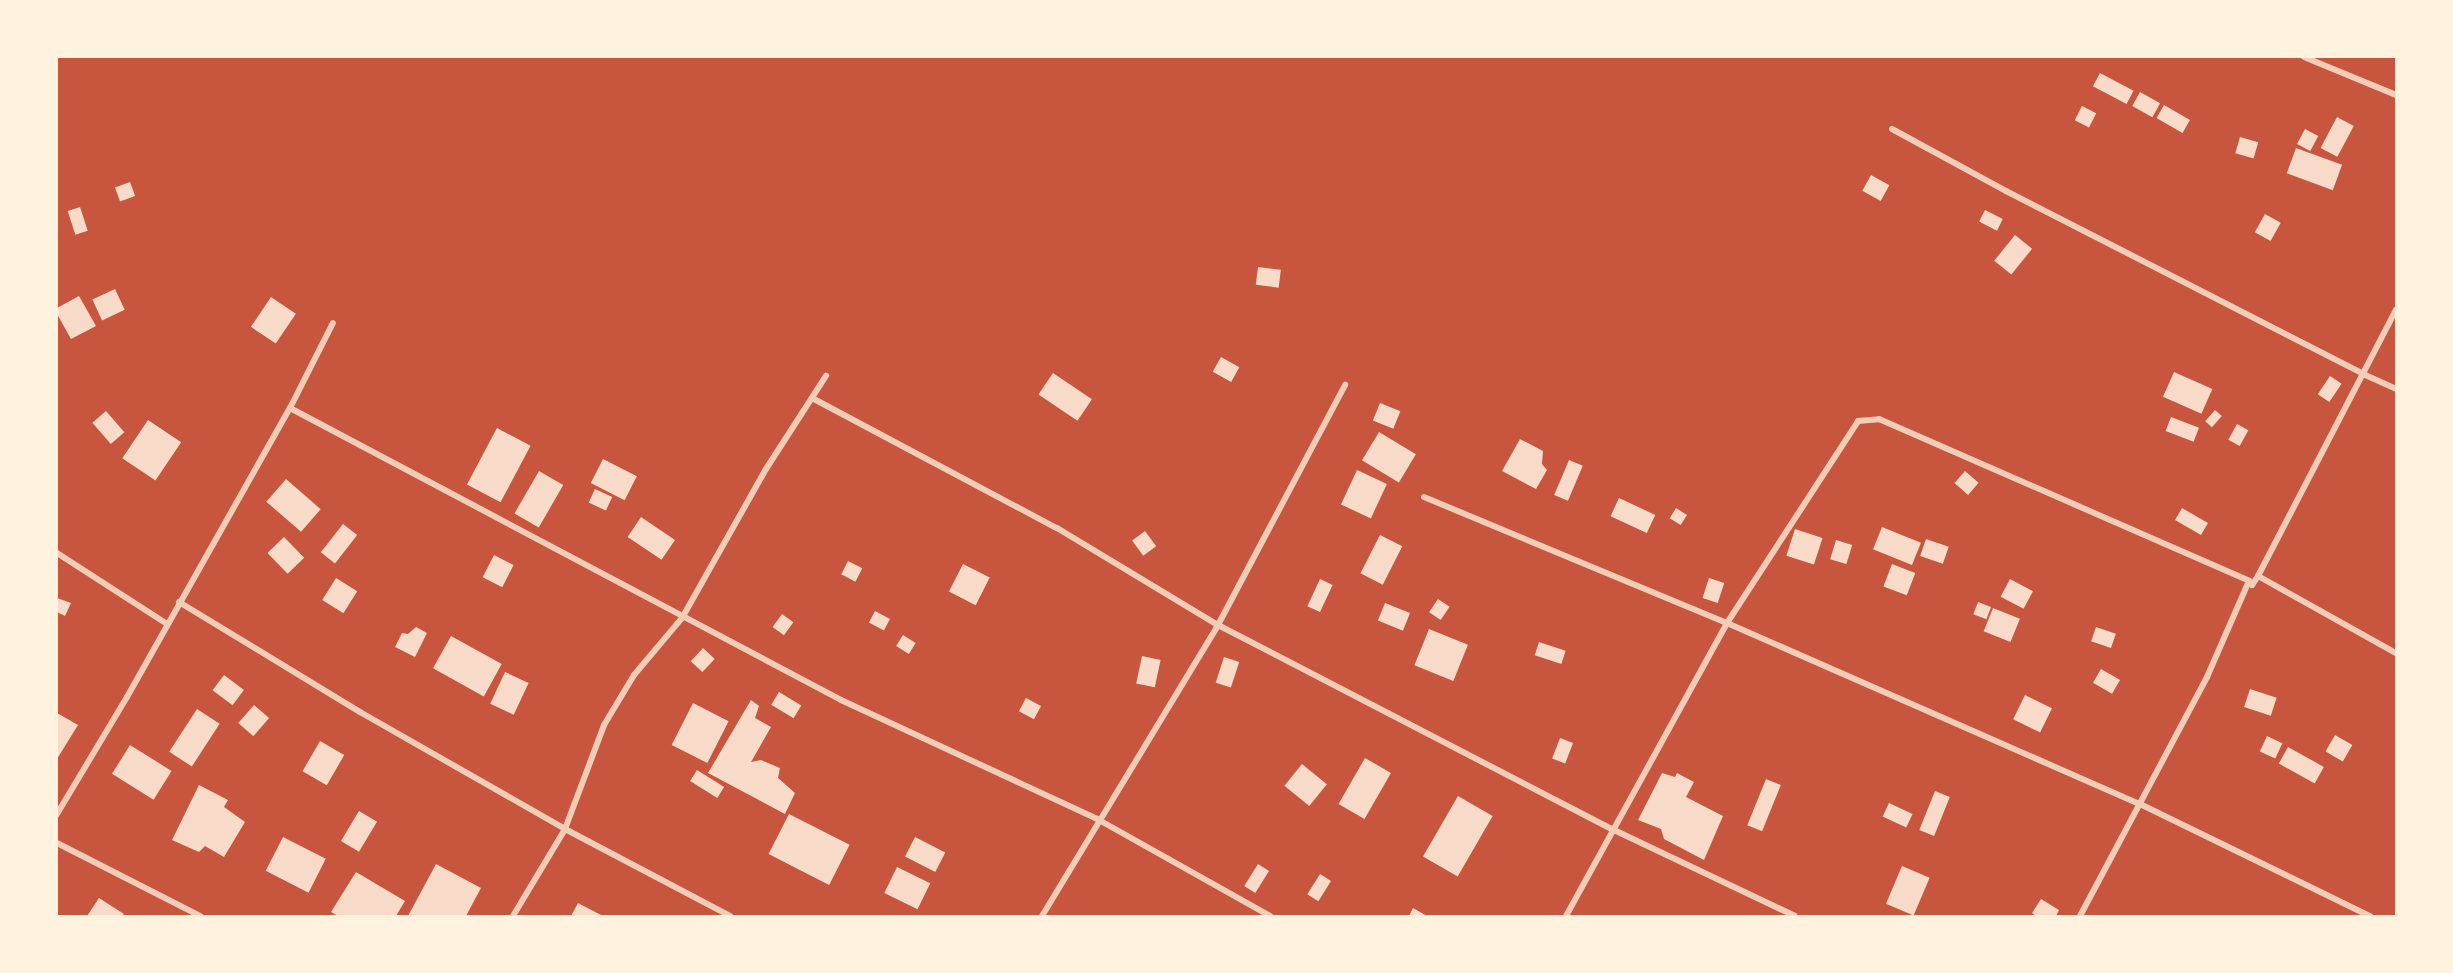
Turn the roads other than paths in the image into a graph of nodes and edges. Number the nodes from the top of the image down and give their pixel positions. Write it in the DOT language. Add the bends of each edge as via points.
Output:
graph roads {
  1 [pos="2304,57"];
  2 [pos="2396,95"];
  3 [pos="1892,129"];
  4 [pos="2396,310"];
  5 [pos="333,323"];
  6 [pos="826,375"];
  7 [pos="2363,375"];
  8 [pos="1345,386"];
  9 [pos="2396,389"];
  10 [pos="812,398"];
  11 [pos="290,408"];
  12 [pos="1424,497"];
  13 [pos="57,553"];
  14 [pos="2258,576"];
  15 [pos="2249,581"];
  16 [pos="179,602"];
  17 [pos="682,618"];
  18 [pos="1727,623"];
  19 [pos="167,624"];
  20 [pos="1218,625"];
  21 [pos="2396,652"];
  22 [pos="2140,804"];
  23 [pos="57,814"];
  24 [pos="1099,820"];
  25 [pos="565,829"];
  26 [pos="1614,830"];
  27 [pos="57,843"];
  28 [pos="200,916"];
  29 [pos="513,916"];
  30 [pos="730,916"];
  31 [pos="1041,916"];
  32 [pos="1270,916"];
  33 [pos="1566,916"];
  34 [pos="1795,916"];
  35 [pos="2080,916"];
  36 [pos="2370,916"];
  1 -- 2 [label="street"];
  3 -- 7 [label="street"];
  4 -- 7 [label="street"];
  5 -- 11 [label="street"];
  6 -- 10 [label="street"];
  7 -- 9 [label="street"];
  7 -- 14 [label="street"];
  8 -- 20 [label="street"];
  10 -- 17 [label="street" via="766,469"];
  10 -- 20 [label="street" via="1057,528"];
  11 -- 16 [label="street"];
  11 -- 17 [label="street"];
  12 -- 18 [label="street"];
  13 -- 19 [label="street"];
  14 -- 15 [label="street" via="2252,585"];
  14 -- 21 [label="street"];
  15 -- 18 [label="street" via="1879,419 1858,421"];
  15 -- 22 [label="street" via="2207,677"];
  16 -- 19 [label="street"];
  16 -- 25 [label="street" via="360,712"];
  17 -- 24 [label="street" via="841,700"];
  17 -- 25 [label="street" via="634,675 604,725"];
  18 -- 22 [label="street"];
  18 -- 26 [label="street"];
  19 -- 23 [label="street"];
  20 -- 24 [label="street"];
  20 -- 26 [label="street"];
  22 -- 35 [label="street"];
  22 -- 36 [label="street"];
  24 -- 31 [label="street"];
  24 -- 32 [label="street"];
  25 -- 29 [label="street"];
  25 -- 30 [label="street"];
  26 -- 33 [label="street"];
  26 -- 34 [label="street"];
  27 -- 28 [label="street"];
}
